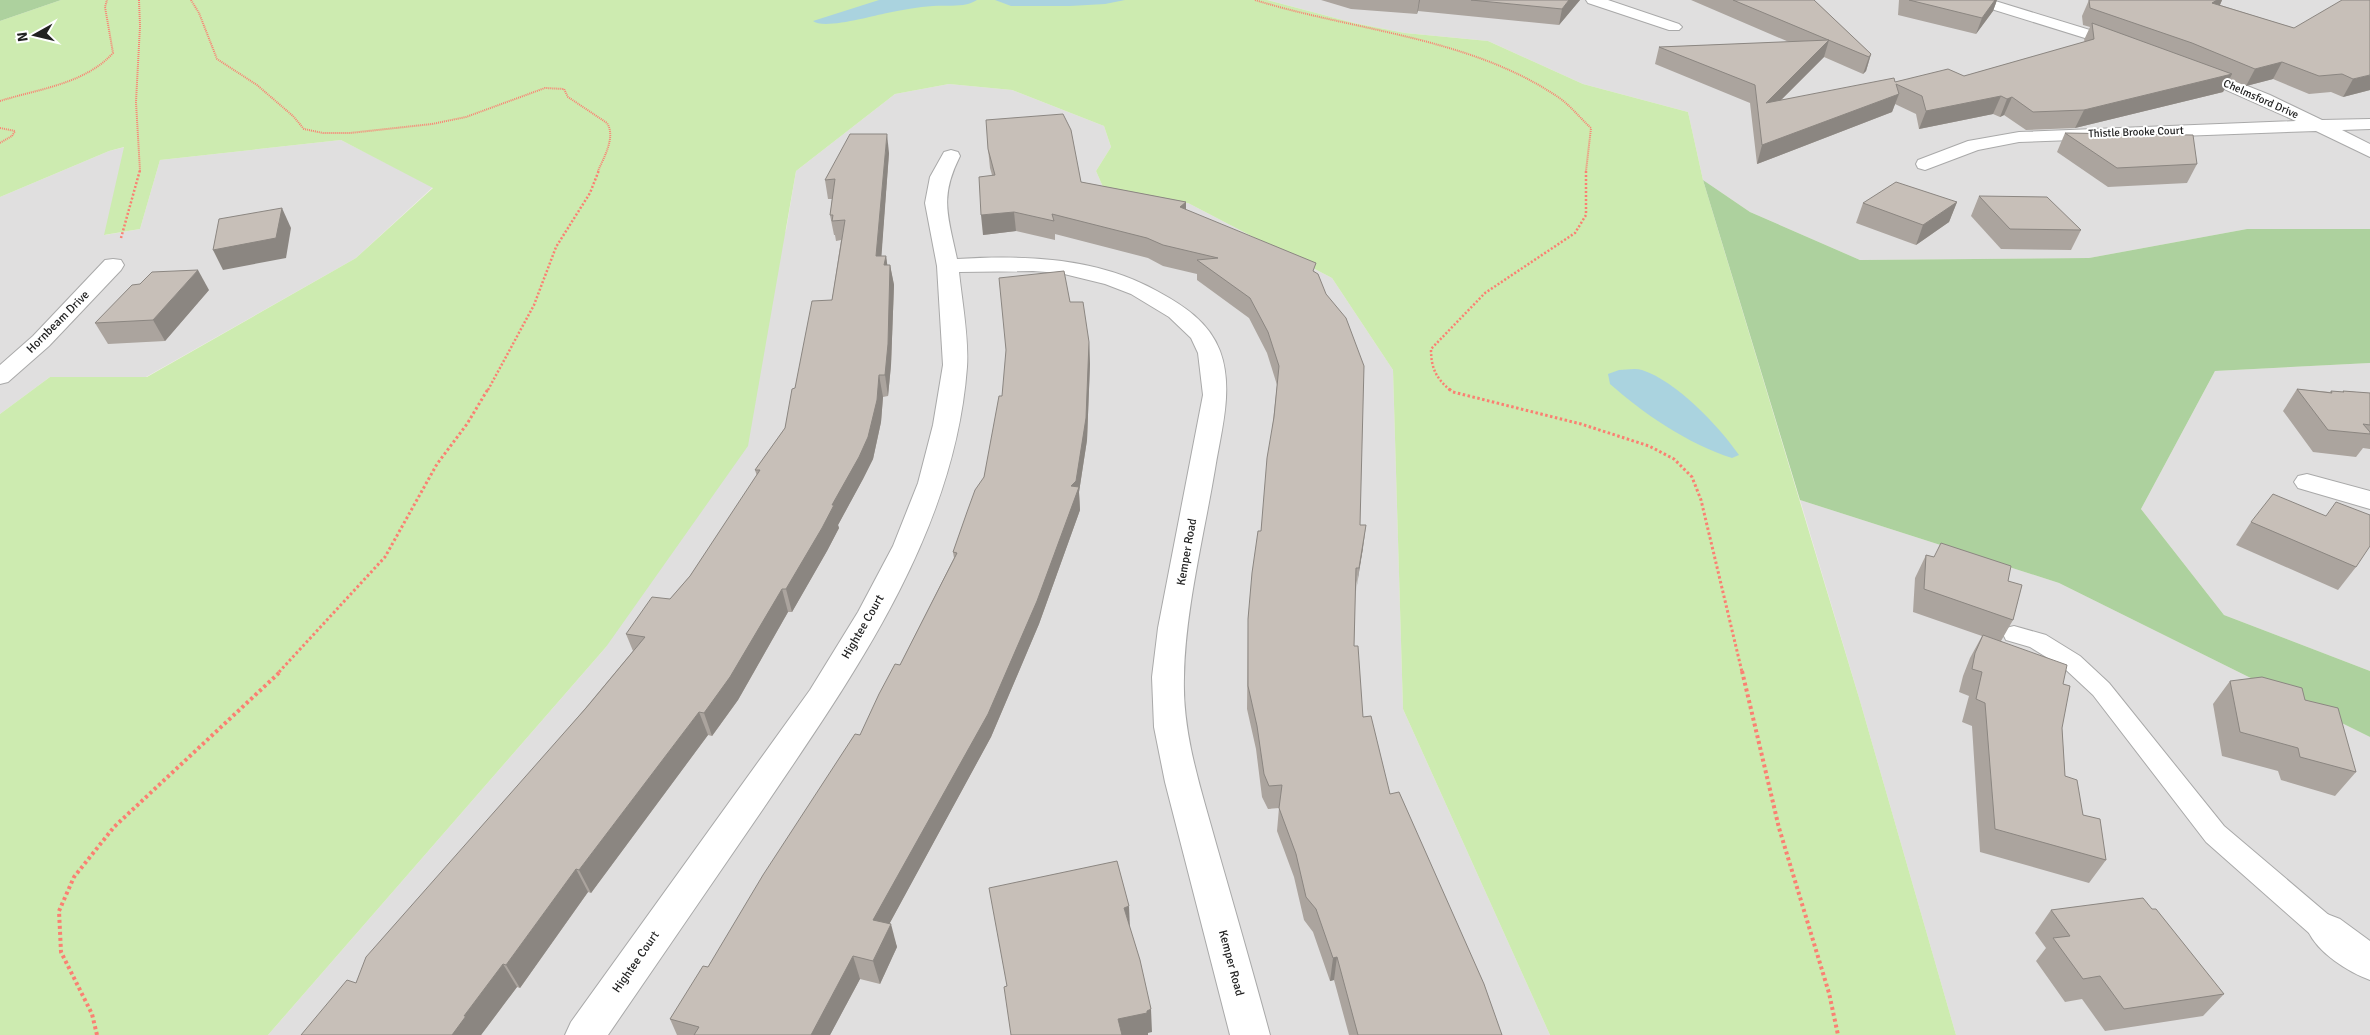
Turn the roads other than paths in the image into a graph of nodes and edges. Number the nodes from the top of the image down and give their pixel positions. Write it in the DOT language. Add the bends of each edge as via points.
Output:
graph roads {
  1 [pos="1592,0"];
  2 [pos="1977,0"];
  3 [pos="2036,0"];
  4 [pos="2011,9"];
  5 [pos="1674,27"];
  6 [pos="2138,50"];
  7 [pos="2174,63"];
  8 [pos="2370,124"];
  9 [pos="2321,126"];
  10 [pos="2370,151"];
  11 [pos="951,156"];
  12 [pos="1925,164"];
  13 [pos="113,265"];
  14 [pos="948,266"];
  15 [pos="0,377"];
  16 [pos="2307,482"];
  17 [pos="2370,500"];
  18 [pos="2014,634"];
  19 [pos="2327,931"];
  20 [pos="2370,963"];
  21 [pos="585,1035"];
  22 [pos="1250,1035"];
  1 -- 5 [label="street"];
  2 -- 4 [label="street"];
  3 -- 4 [label="street"];
  4 -- 6 [label="street"];
  7 -- 9 [label="street, Chelmsford Drive"];
  8 -- 9 [label="street, Thistle Brooke Court"];
  9 -- 10 [label="street, Chelmsford Drive"];
  9 -- 12 [label="street, Thistle Brooke Court" via="2019,137 1974,145"];
  11 -- 14 [label="street, Hightee Court" via="940,177 934,203"];
  13 -- 15 [label="street, Hornbeam Drive" via="41,341"];
  14 -- 21 [label="street, Hightee Court" via="954,365 946,425 931,483 907,546 872,614 821,698"];
  14 -- 22 [label="street, Kemper Road" via="1028,263 1086,270 1150,295 1193,327 1207,345 1214,368 1215,396 1173,628 1168,677 1170,727"];
  16 -- 17 [label="street"];
  18 -- 19 [label="lane" via="2038,641 2072,662 2101,689 2215,834"];
  19 -- 20 [label="street"];
}
